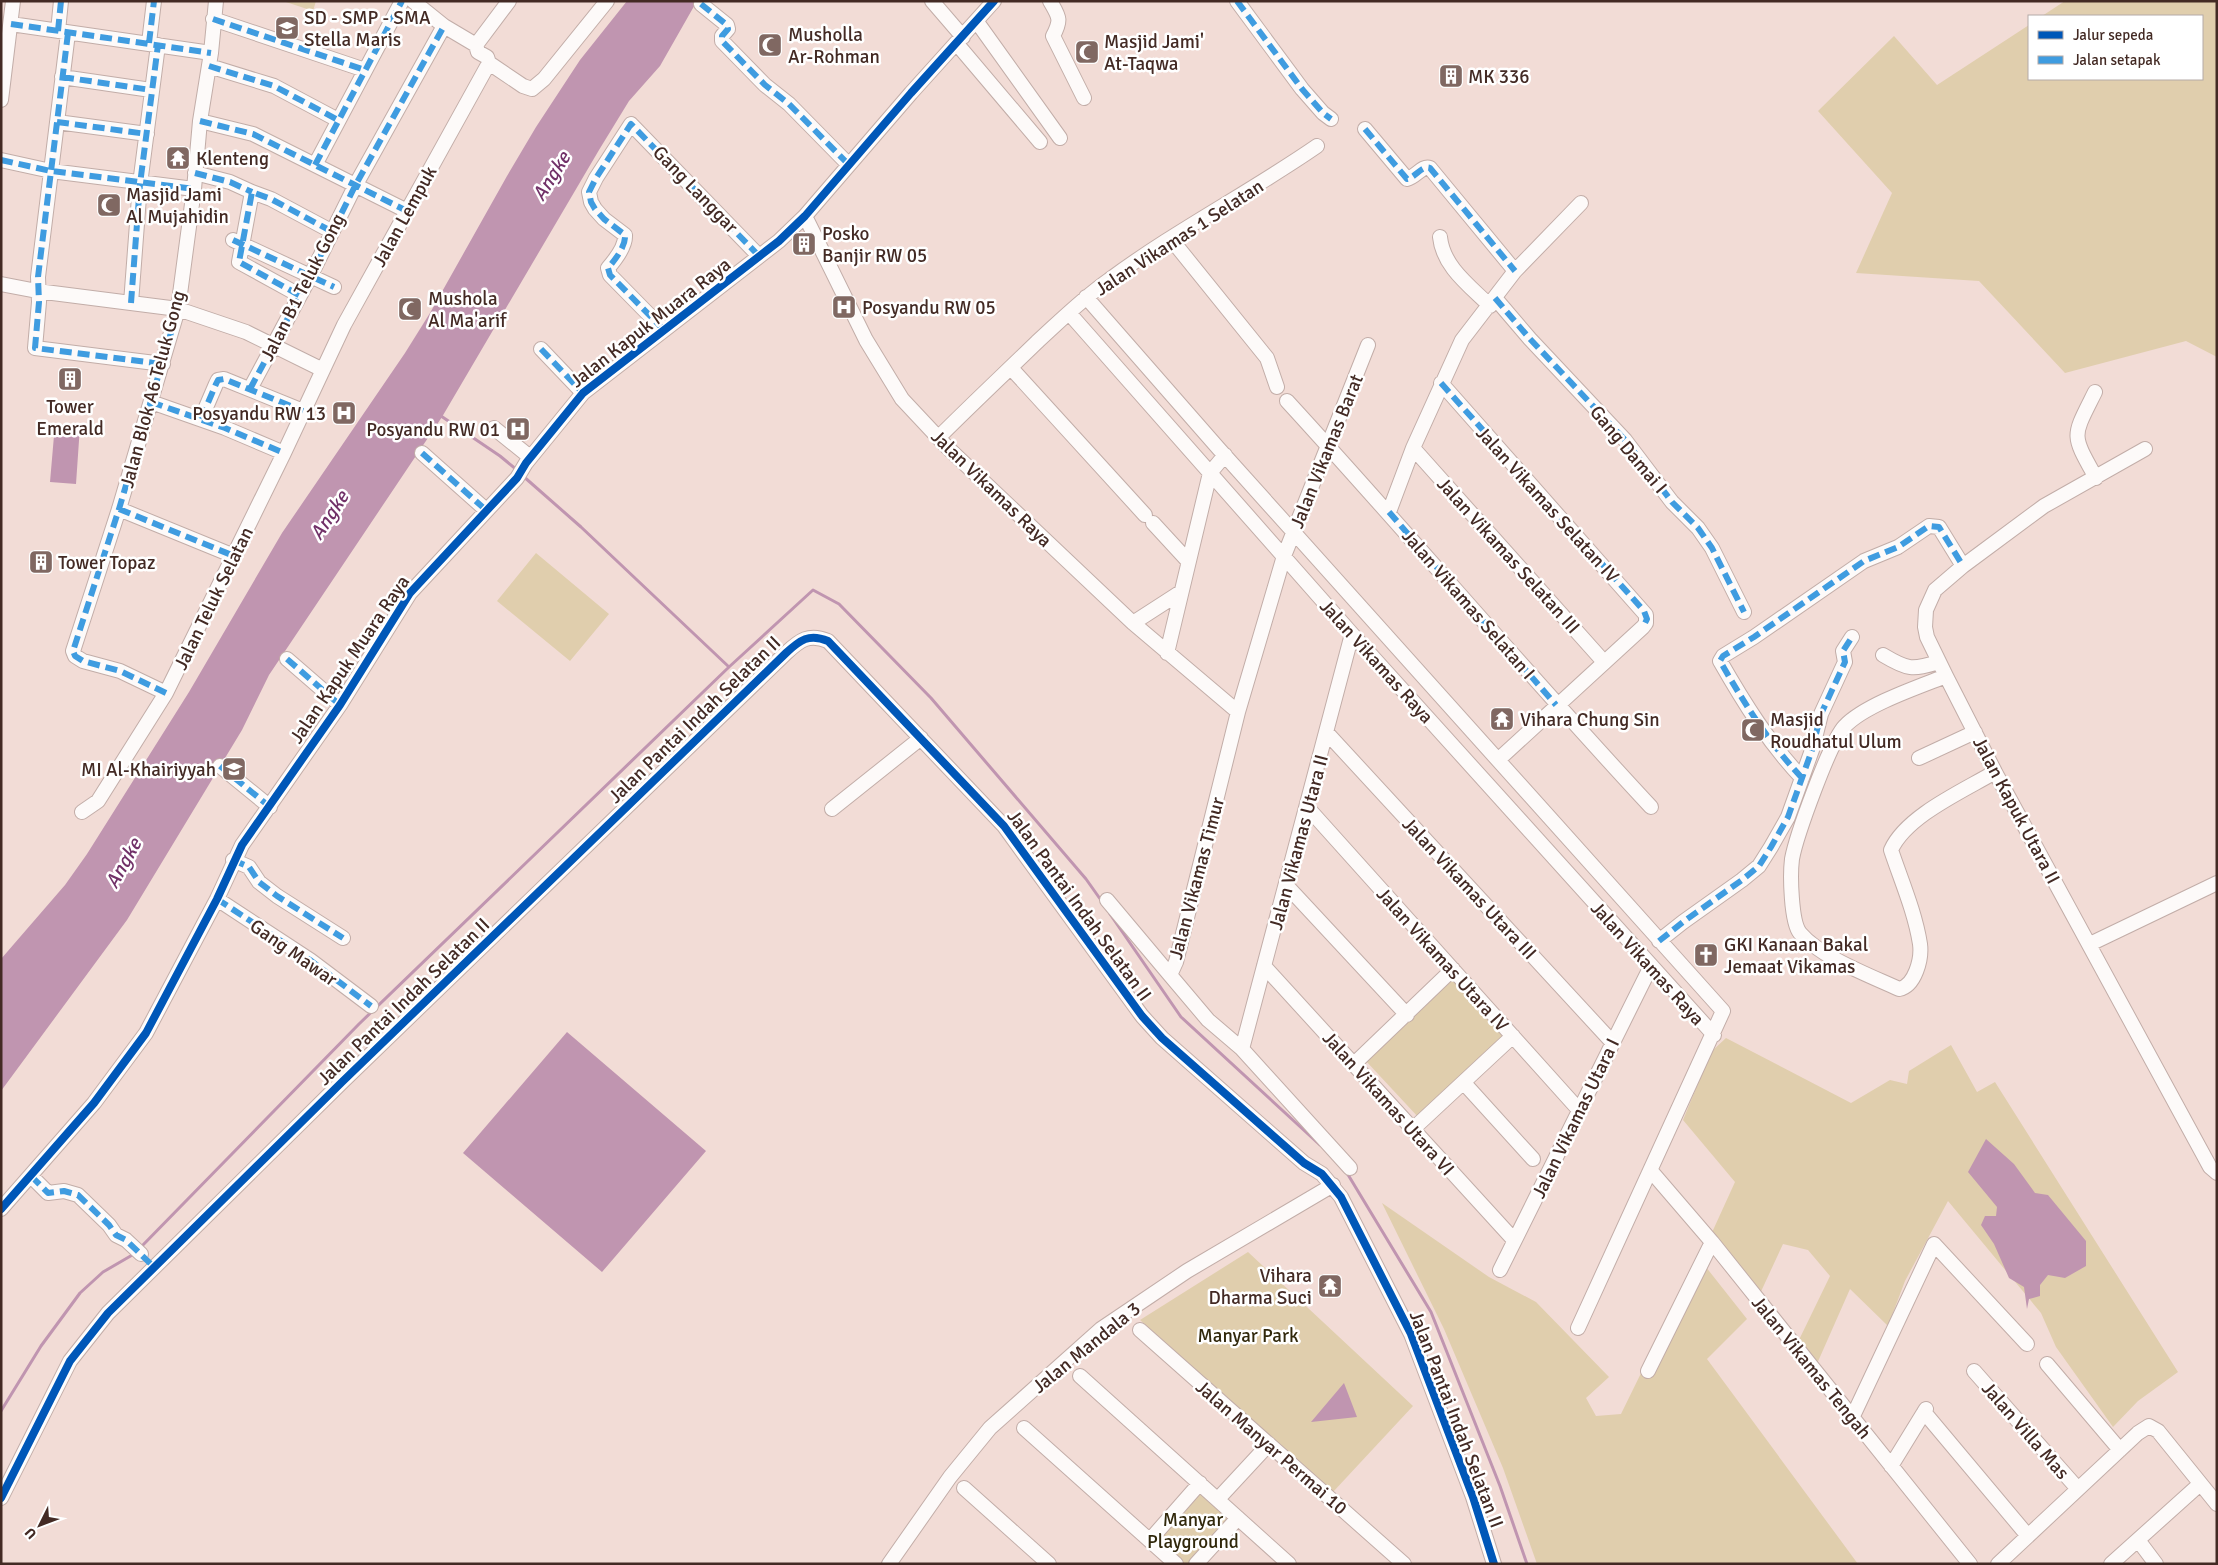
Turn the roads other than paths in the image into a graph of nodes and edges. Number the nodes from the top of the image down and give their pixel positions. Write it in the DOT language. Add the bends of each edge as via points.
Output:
graph roads {
  1 [pos="13,1"];
  2 [pos="61,1"];
  3 [pos="154,1"];
  4 [pos="216,1"];
  5 [pos="509,1"];
  6 [pos="607,1"];
  7 [pos="932,1"];
  8 [pos="1050,1"];
  9 [pos="1237,1"];
  10 [pos="412,2"];
  11 [pos="701,4"];
  12 [pos="988,4"];
  13 [pos="213,19"];
  14 [pos="977,22"];
  15 [pos="11,24"];
  16 [pos="444,26"];
  17 [pos="63,32"];
  18 [pos="960,41"];
  19 [pos="153,44"];
  20 [pos="476,45"];
  21 [pos="210,59"];
  22 [pos="489,63"];
  23 [pos="365,70"];
  24 [pos="62,77"];
  25 [pos="151,90"];
  26 [pos="1084,98"];
  27 [pos="1,100"];
  28 [pos="1331,118"];
  29 [pos="338,120"];
  30 [pos="200,121"];
  31 [pos="57,122"];
  32 [pos="1365,129"];
  33 [pos="147,134"];
  34 [pos="1060,138"];
  35 [pos="1040,142"];
  36 [pos="1317,146"];
  37 [pos="1,160"];
  38 [pos="315,165"];
  39 [pos="849,165"];
  40 [pos="51,171"];
  41 [pos="196,173"];
  42 [pos="140,184"];
  43 [pos="355,186"];
  44 [pos="194,189"];
  45 [pos="252,192"];
  46 [pos="1581,203"];
  47 [pos="407,210"];
  48 [pos="805,216"];
  49 [pos="331,231"];
  50 [pos="1440,237"];
  51 [pos="1171,239"];
  52 [pos="238,241"];
  53 [pos="760,256"];
  54 [pos="1515,271"];
  55 [pos="311,275"];
  56 [pos="1,284"];
  57 [pos="334,287"];
  58 [pos="37,291"];
  59 [pos="300,295"];
  60 [pos="1493,302"];
  61 [pos="130,303"];
  62 [pos="1077,305"];
  63 [pos="178,309"];
  64 [pos="664,330"];
  65 [pos="272,345"];
  66 [pos="1368,345"];
  67 [pos="541,349"];
  68 [pos="163,364"];
  69 [pos="1011,368"];
  70 [pos="323,370"];
  71 [pos="1441,383"];
  72 [pos="1277,387"];
  73 [pos="250,389"];
  74 [pos="2095,392"];
  75 [pos="583,393"];
  76 [pos="1287,400"];
  77 [pos="151,402"];
  78 [pos="303,411"];
  79 [pos="201,419"];
  80 [pos="494,428"];
  81 [pos="939,437"];
  82 [pos="1327,444"];
  83 [pos="1413,448"];
  84 [pos="2145,450"];
  85 [pos="284,453"];
  86 [pos="422,453"];
  87 [pos="1217,464"];
  88 [pos="523,468"];
  89 [pos="2096,478"];
  90 [pos="119,509"];
  91 [pos="486,510"];
  92 [pos="1389,512"];
  93 [pos="1293,533"];
  94 [pos="1285,553"];
  95 [pos="234,556"];
  96 [pos="1188,561"];
  97 [pos="1963,566"];
  98 [pos="1181,592"];
  99 [pos="1744,612"];
  100 [pos="1133,623"];
  101 [pos="1352,634"];
  102 [pos="1852,637"];
  103 [pos="1167,653"];
  104 [pos="1883,655"];
  105 [pos="287,658"];
  106 [pos="1604,662"];
  107 [pos="1939,662"];
  108 [pos="1946,676"];
  109 [pos="166,693"];
  110 [pos="340,705"];
  111 [pos="1556,705"];
  112 [pos="1238,712"];
  113 [pos="1975,732"];
  114 [pos="1327,733"];
  115 [pos="921,738"];
  116 [pos="1919,758"];
  117 [pos="1498,760"];
  118 [pos="220,766"];
  119 [pos="1995,772"];
  120 [pos="1802,778"];
  121 [pos="270,807"];
  122 [pos="1651,807"];
  123 [pos="1307,808"];
  124 [pos="832,809"];
  125 [pos="82,812"];
  126 [pos="233,860"];
  127 [pos="2217,883"];
  128 [pos="1286,885"];
  129 [pos="217,898"];
  130 [pos="1108,900"];
  131 [pos="343,938"];
  132 [pos="1660,941"];
  133 [pos="2090,944"];
  134 [pos="1264,966"];
  135 [pos="1651,966"];
  136 [pos="1453,969"];
  137 [pos="1170,974"];
  138 [pos="370,1006"];
  139 [pos="1407,1015"];
  140 [pos="1714,1033"];
  141 [pos="1513,1036"];
  142 [pos="1613,1042"];
  143 [pos="1242,1048"];
  144 [pos="1354,1064"];
  145 [pos="1464,1082"];
  146 [pos="1580,1110"];
  147 [pos="1413,1129"];
  148 [pos="1534,1159"];
  149 [pos="1350,1168"];
  150 [pos="1651,1171"];
  151 [pos="2217,1173"];
  152 [pos="31,1176"];
  153 [pos="1333,1185"];
  154 [pos="1,1209"];
  155 [pos="1514,1240"];
  156 [pos="1712,1242"];
  157 [pos="138,1251"];
  158 [pos="1500,1270"];
  159 [pos="1578,1328"];
  160 [pos="1140,1330"];
  161 [pos="2027,1344"];
  162 [pos="2046,1364"];
  163 [pos="1648,1371"];
  164 [pos="1974,1371"];
  165 [pos="1080,1376"];
  166 [pos="1852,1418"];
  167 [pos="1024,1428"];
  168 [pos="1269,1444"];
  169 [pos="2120,1450"];
  170 [pos="1891,1466"];
  171 [pos="1200,1483"];
  172 [pos="2200,1484"];
  173 [pos="964,1488"];
  174 [pos="2078,1489"];
  175 [pos="1,1498"];
  176 [pos="1218,1499"];
  177 [pos="2217,1504"];
  178 [pos="1238,1518"];
  179 [pos="2028,1536"];
  180 [pos="1150,1540"];
  181 [pos="2138,1540"];
  182 [pos="1170,1562"];
  183 [pos="889,1564"];
  184 [pos="1049,1564"];
  185 [pos="1196,1564"];
  186 [pos="1289,1564"];
  187 [pos="1404,1564"];
  188 [pos="1494,1564"];
  189 [pos="1970,1564"];
  190 [pos="1998,1564"];
  191 [pos="2111,1564"];
  192 [pos="2156,1564"];
  1 -- 15 [label="street"];
  2 -- 17 [label="street"];
  3 -- 19 [label="street"];
  4 -- 13 [label="street, Jalan Blok A6 Teluk Gong"];
  5 -- 20 [label="street"];
  6 -- 22 [label="street" via="535,88 528,88"];
  7 -- 18 [label="street"];
  8 -- 26 [label="street" via="1060,19 1055,40"];
  9 -- 28 [label="street" via="1302,89"];
  10 -- 16 [label="street"];
  10 -- 23 [label="street"];
  11 -- 39 [label="street" via="727,24 722,41"];
  12 -- 14 [label="street, Jalan Kapuk Muara Raya"];
  13 -- 21 [label="street, Jalan Blok A6 Teluk Gong"];
  13 -- 23 [label="street"];
  14 -- 18 [label="street, Jalan Kapuk Muara Raya"];
  14 -- 34 [label="street"];
  15 -- 17 [label="street"];
  15 -- 27 [label="street"];
  16 -- 20 [label="street"];
  16 -- 43 [label="street, Jalan B1 Teluk Gong"];
  17 -- 19 [label="street"];
  17 -- 24 [label="street"];
  18 -- 35 [label="street"];
  18 -- 39 [label="street, Jalan Kapuk Muara Raya"];
  19 -- 21 [label="street"];
  19 -- 25 [label="street"];
  20 -- 22 [label="street"];
  21 -- 29 [label="street" via="274,86"];
  21 -- 30 [label="street, Jalan Blok A6 Teluk Gong"];
  22 -- 47 [label="street, Jalan Lempuk"];
  23 -- 29 [label="street"];
  24 -- 25 [label="street"];
  24 -- 31 [label="street"];
  25 -- 33 [label="street"];
  29 -- 38 [label="street"];
  30 -- 38 [label="street" via="253,134"];
  30 -- 41 [label="street, Jalan Blok A6 Teluk Gong"];
  31 -- 33 [label="street"];
  31 -- 40 [label="street"];
  32 -- 54 [label="street" via="1407,179 1424,168 1430,168"];
  33 -- 42 [label="street"];
  36 -- 51 [label="street, Jalan Vikamas 1 Selatan" via="1273,177"];
  37 -- 40 [label="street"];
  38 -- 43 [label="street"];
  39 -- 48 [label="street, Jalan Kapuk Muara Raya"];
  40 -- 42 [label="street"];
  40 -- 58 [label="street"];
  41 -- 44 [label="street, Jalan Blok A6 Teluk Gong"];
  41 -- 45 [label="street"];
  42 -- 44 [label="street"];
  42 -- 61 [label="street"];
  43 -- 47 [label="street"];
  43 -- 49 [label="street, Jalan B1 Teluk Gong"];
  44 -- 63 [label="street, Jalan Blok A6 Teluk Gong"];
  45 -- 49 [label="street"];
  45 -- 52 [label="street"];
  46 -- 54 [label="street"];
  47 -- 70 [label="street, Jalan Lempuk"];
  48 -- 53 [label="street, Jalan Kapuk Muara Raya"];
  48 -- 81 [label="street, Jalan Vikamas Raya" via="866,340 902,399"];
  49 -- 55 [label="street, Jalan B1 Teluk Gong"];
  50 -- 60 [label="street, Gang Damai I" via="1442,249 1452,267"];
  51 -- 62 [label="street, Jalan Vikamas 1 Selatan" via="1139,258"];
  51 -- 72 [label="street" via="1267,358"];
  52 -- 55 [label="street"];
  52 -- 59 [label="street" via="239,262"];
  53 -- 64 [label="street, Jalan Kapuk Muara Raya"];
  53 -- 64 [label="street, Gang Langgar" via="631,124 596,178 589,192 590,202 604,219 625,235 626,240 608,268 610,275"];
  54 -- 60 [label="street"];
  55 -- 57 [label="street"];
  55 -- 59 [label="street, Jalan B1 Teluk Gong"];
  56 -- 58 [label="street"];
  58 -- 61 [label="street"];
  58 -- 68 [label="street" via="35,348"];
  59 -- 65 [label="street, Jalan B1 Teluk Gong"];
  60 -- 71 [label="street" via="1462,340"];
  60 -- 99 [label="street, Gang Damai I" via="1625,440 1672,502 1698,528 1712,548"];
  61 -- 63 [label="street"];
  62 -- 69 [label="street, Jalan Vikamas 1 Selatan"];
  62 -- 87 [label="street, Jalan Vikamas Raya"];
  62 -- 87 [label="street, Jalan Vikamas Raya"];
  63 -- 65 [label="street" via="246,332"];
  63 -- 68 [label="street, Jalan Blok A6 Teluk Gong"];
  64 -- 75 [label="street, Jalan Kapuk Muara Raya"];
  65 -- 70 [label="street"];
  65 -- 73 [label="street, Jalan B1 Teluk Gong"];
  66 -- 82 [label="street, Jalan Vikamas Barat"];
  67 -- 75 [label="street"];
  68 -- 77 [label="street, Jalan Blok A6 Teluk Gong"];
  69 -- 81 [label="street, Jalan Vikamas 1 Selatan"];
  69 -- 96 [label="street"];
  70 -- 78 [label="street, Jalan Teluk Selatan"];
  71 -- 83 [label="street"];
  71 -- 106 [label="street, Jalan Vikamas Selatan IV" via="1644,611 1647,619 1643,627"];
  73 -- 78 [label="street"];
  73 -- 79 [label="street" via="224,379 218,380"];
  74 -- 89 [label="street" via="2077,429 2077,437"];
  75 -- 88 [label="street, Jalan Kapuk Muara Raya"];
  76 -- 82 [label="street, Jalan Vikamas Selatan I"];
  77 -- 79 [label="street"];
  77 -- 90 [label="street, Jalan Blok A6 Teluk Gong"];
  78 -- 85 [label="street, Jalan Teluk Selatan"];
  79 -- 85 [label="street"];
  80 -- 88 [label="street"];
  81 -- 100 [label="street, Jalan Vikamas Raya"];
  82 -- 92 [label="street, Jalan Vikamas Selatan I"];
  82 -- 93 [label="street, Jalan Vikamas Barat"];
  83 -- 92 [label="street"];
  83 -- 106 [label="street, Jalan Vikamas Selatan III"];
  84 -- 89 [label="street, Jalan Kapuk Utara II"];
  85 -- 95 [label="street, Jalan Teluk Selatan"];
  86 -- 91 [label="street"];
  87 -- 93 [label="street, Jalan Vikamas Raya"];
  87 -- 94 [label="street, Jalan Vikamas Raya"];
  87 -- 96 [label="street"];
  88 -- 91 [label="street, Jalan Kapuk Muara Raya"];
  89 -- 97 [label="street, Jalan Kapuk Utara II" via="2044,506"];
  90 -- 95 [label="street"];
  90 -- 109 [label="street, Jalan Blok A6 Teluk Gong" via="73,651 82,661 120,671"];
  91 -- 110 [label="street, Jalan Kapuk Muara Raya" via="410,593"];
  92 -- 111 [label="street, Jalan Vikamas Selatan I"];
  93 -- 94 [label="street, Jalan Vikamas Barat"];
  93 -- 117 [label="street, Jalan Vikamas Raya"];
  94 -- 101 [label="street, Jalan Vikamas Raya"];
  94 -- 112 [label="street, Jalan Vikamas Timur"];
  95 -- 109 [label="street, Jalan Teluk Selatan"];
  96 -- 98 [label="street"];
  97 -- 107 [label="street, Jalan Kapuk Utara II" via="1935,590 1926,610 1927,637"];
  97 -- 120 [label="street" via="1939,527 1929,526 1898,547 1864,561 1723,656 1720,661 1771,744"];
  98 -- 100 [label="street"];
  98 -- 103 [label="street"];
  100 -- 103 [label="street, Jalan Vikamas Raya"];
  101 -- 114 [label="street, Jalan Vikamas Utara II"];
  101 -- 135 [label="street, Jalan Vikamas Raya"];
  102 -- 120 [label="street" via="1843,651 1845,662 1821,714"];
  103 -- 112 [label="street, Jalan Vikamas Raya"];
  104 -- 107 [label="street" via="1912,669"];
  105 -- 110 [label="street"];
  106 -- 111 [label="street"];
  107 -- 108 [label="street, Jalan Kapuk Utara II"];
  108 -- 113 [label="street, Jalan Kapuk Utara II"];
  108 -- 119 [label="street" via="1875,706 1849,723 1837,738 1792,860 1794,922 1800,932 1825,953 1898,989 1906,987 1918,962 1920,945 1891,850 1896,840 1923,815"];
  109 -- 125 [label="street, Jalan Teluk Selatan" via="98,801"];
  110 -- 121 [label="street, Jalan Kapuk Muara Raya"];
  111 -- 117 [label="street"];
  111 -- 122 [label="street, Jalan Vikamas Selatan I"];
  112 -- 137 [label="street, Jalan Vikamas Timur" via="1176,962"];
  113 -- 116 [label="street"];
  113 -- 119 [label="street, Jalan Kapuk Utara II"];
  114 -- 123 [label="street, Jalan Vikamas Utara II"];
  114 -- 142 [label="street, Jalan Vikamas Utara III"];
  115 -- 124 [label="street"];
  115 -- 153 [label="street, Jalan Pantai Indah Selatan II" via="1004,826 1142,1016 1162,1038"];
  115 -- 175 [label="street, Jalan Pantai Indah Selatan II" via="828,641 812,636 798,641 108,1313 70,1361"];
  117 -- 132 [label="street, Jalan Vikamas Raya"];
  118 -- 121 [label="street"];
  119 -- 133 [label="street, Jalan Kapuk Utara II"];
  120 -- 132 [label="street" via="1788,817 1759,866"];
  121 -- 126 [label="street, Jalan Kapuk Muara Raya"];
  123 -- 128 [label="street, Jalan Vikamas Utara II"];
  123 -- 136 [label="street, Jalan Vikamas Utara IV"];
  126 -- 129 [label="street, Jalan Kapuk Muara Raya"];
  126 -- 131 [label="street" via="249,867 259,882 276,896"];
  127 -- 133 [label="street"];
  128 -- 134 [label="street, Jalan Vikamas Utara II"];
  128 -- 139 [label="street"];
  129 -- 138 [label="street, Gang Mawar" via="310,960"];
  129 -- 152 [label="street, Jalan Kapuk Muara Raya" via="146,1033 94,1103"];
  130 -- 137 [label="street"];
  132 -- 140 [label="street, Jalan Vikamas Raya" via="1722,1009"];
  133 -- 151 [label="street, Jalan Kapuk Utara II" via="2210,1167"];
  134 -- 143 [label="street, Jalan Vikamas Utara II"];
  134 -- 144 [label="street, Jalan Vikamas Utara VI"];
  135 -- 140 [label="street, Jalan Vikamas Raya"];
  135 -- 142 [label="street, Jalan Vikamas Utara I"];
  136 -- 139 [label="street"];
  136 -- 141 [label="street, Jalan Vikamas Utara IV"];
  137 -- 143 [label="street, Jalan Vikamas Timur" via="1208,1020"];
  139 -- 144 [label="street"];
  140 -- 150 [label="street"];
  141 -- 145 [label="street"];
  141 -- 146 [label="street, Jalan Vikamas Utara IV"];
  142 -- 146 [label="street, Jalan Vikamas Utara I"];
  143 -- 149 [label="street, Jalan Vikamas Timur"];
  144 -- 147 [label="street, Jalan Vikamas Utara VI"];
  145 -- 147 [label="street"];
  145 -- 148 [label="street"];
  146 -- 155 [label="street, Jalan Vikamas Utara I"];
  147 -- 155 [label="street, Jalan Vikamas Utara VI"];
  150 -- 156 [label="street, Jalan Vikamas Tengah"];
  150 -- 159 [label="street"];
  152 -- 154 [label="street, Jalan Kapuk Muara Raya"];
  152 -- 157 [label="street" via="48,1193 64,1190 78,1196 116,1235"];
  153 -- 183 [label="street, Jalan Mandala 3" via="1187,1271 1102,1329 990,1428 950,1477"];
  153 -- 188 [label="street, Jalan Pantai Indah Selatan II" via="1410,1334 1473,1497"];
  155 -- 158 [label="street, Jalan Vikamas Utara I"];
  156 -- 163 [label="street"];
  156 -- 166 [label="street, Jalan Vikamas Tengah"];
  160 -- 168 [label="street, Jalan Manyar Permai 10"];
  161 -- 166 [label="street" via="1934,1244"];
  162 -- 169 [label="street"];
  164 -- 174 [label="street, Jalan Villa Mas"];
  165 -- 171 [label="street"];
  166 -- 170 [label="street, Jalan Vikamas Tengah"];
  167 -- 180 [label="street"];
  168 -- 176 [label="street"];
  168 -- 187 [label="street, Jalan Manyar Permai 10"];
  169 -- 172 [label="street" via="2149,1426 2158,1431"];
  169 -- 174 [label="street"];
  170 -- 179 [label="street" via="1925,1410"];
  170 -- 189 [label="street, Jalan Vikamas Tengah"];
  171 -- 176 [label="street"];
  171 -- 180 [label="street"];
  172 -- 177 [label="street"];
  172 -- 181 [label="street"];
  173 -- 184 [label="street"];
  174 -- 179 [label="street"];
  176 -- 178 [label="street"];
  178 -- 185 [label="street"];
  178 -- 186 [label="street"];
  179 -- 190 [label="street"];
  180 -- 182 [label="street"];
  181 -- 191 [label="street"];
  181 -- 192 [label="street"];
}
